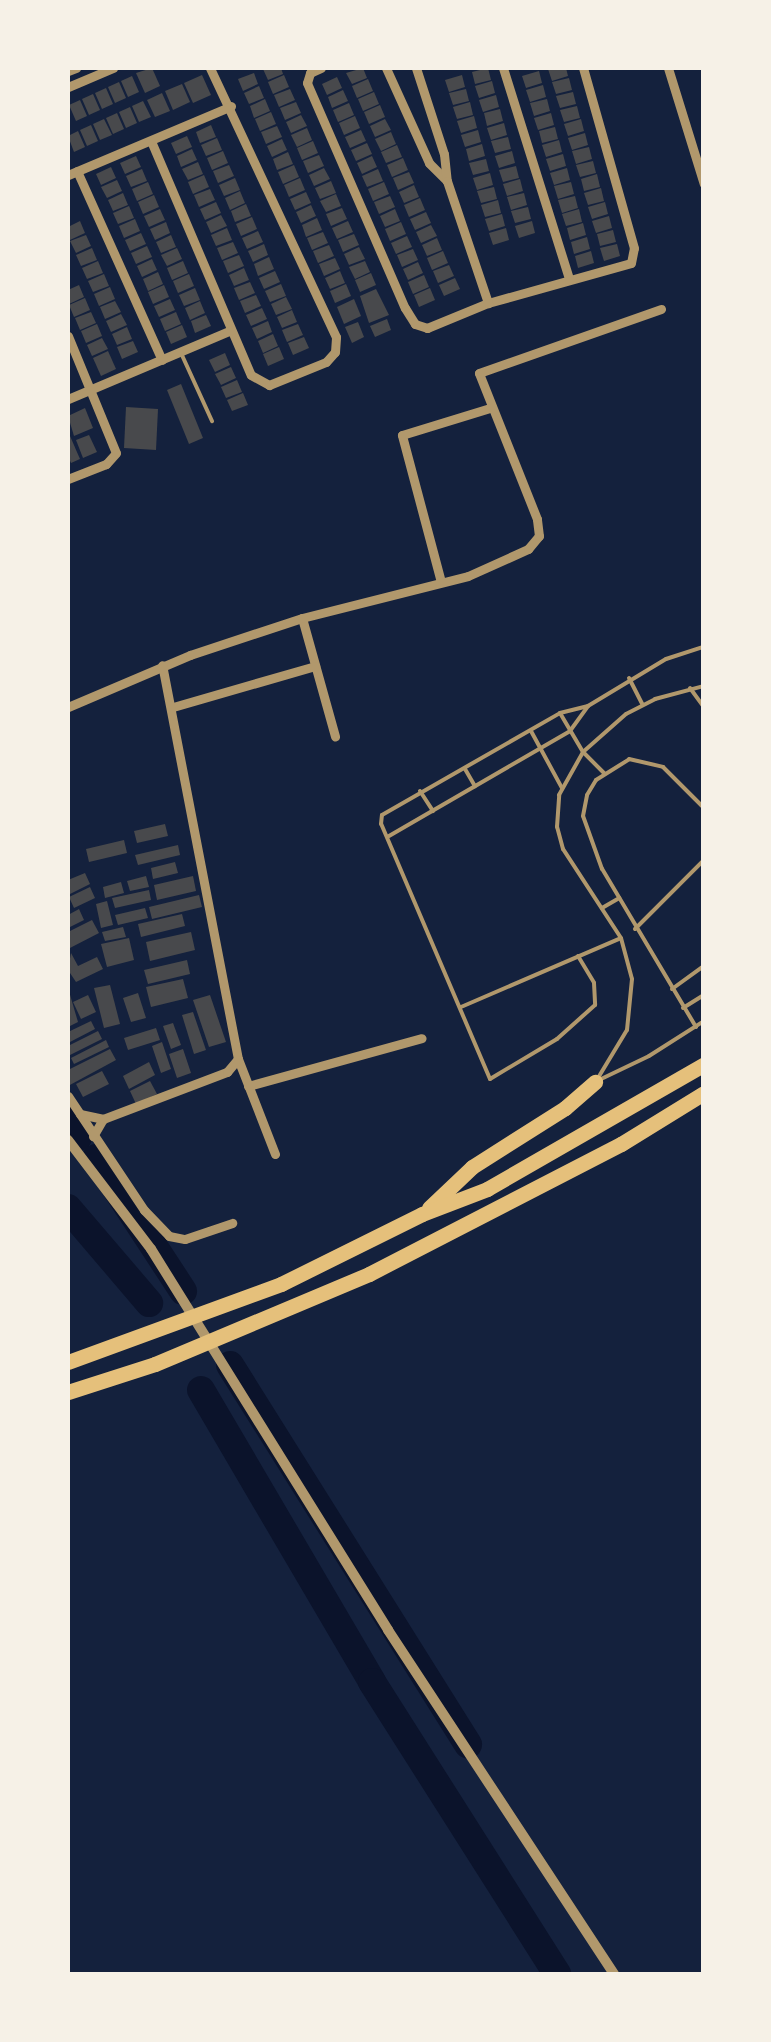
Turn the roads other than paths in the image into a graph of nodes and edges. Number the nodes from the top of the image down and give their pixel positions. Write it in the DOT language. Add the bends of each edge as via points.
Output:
graph roads {
  1 [pos="76,68"];
  2 [pos="113,68"];
  3 [pos="210,68"];
  4 [pos="321,68"];
  5 [pos="386,68"];
  6 [pos="416,68"];
  7 [pos="503,68"];
  8 [pos="583,68"];
  9 [pos="668,68"];
  10 [pos="68,71"];
  11 [pos="68,87"];
  12 [pos="231,106"];
  13 [pos="151,141"];
  14 [pos="72,173"];
  15 [pos="447,181"];
  16 [pos="704,184"];
  17 [pos="570,279"];
  18 [pos="488,304"];
  19 [pos="662,309"];
  20 [pos="231,330"];
  21 [pos="68,336"];
  22 [pos="181,353"];
  23 [pos="162,360"];
  24 [pos="90,390"];
  25 [pos="68,399"];
  26 [pos="490,408"];
  27 [pos="212,422"];
  28 [pos="68,479"];
  29 [pos="441,582"];
  30 [pos="302,618"];
  31 [pos="704,647"];
  32 [pos="162,665"];
  33 [pos="314,666"];
  34 [pos="629,678"];
  35 [pos="704,686"];
  36 [pos="690,688"];
  37 [pos="643,705"];
  38 [pos="588,706"];
  39 [pos="173,707"];
  40 [pos="68,708"];
  41 [pos="704,708"];
  42 [pos="560,713"];
  43 [pos="530,730"];
  44 [pos="570,731"];
  45 [pos="335,736"];
  46 [pos="541,748"];
  47 [pos="583,752"];
  48 [pos="464,767"];
  49 [pos="604,774"];
  50 [pos="475,786"];
  51 [pos="562,788"];
  52 [pos="420,791"];
  53 [pos="704,808"];
  54 [pos="433,811"];
  55 [pos="387,837"];
  56 [pos="704,860"];
  57 [pos="619,898"];
  58 [pos="600,909"];
  59 [pos="635,929"];
  60 [pos="621,938"];
  61 [pos="578,956"];
  62 [pos="704,966"];
  63 [pos="672,989"];
  64 [pos="704,995"];
  65 [pos="461,1007"];
  66 [pos="684,1008"];
  67 [pos="704,1022"];
  68 [pos="696,1027"];
  69 [pos="422,1038"];
  70 [pos="238,1059"];
  71 [pos="704,1064"];
  72 [pos="595,1082"];
  73 [pos="248,1086"];
  74 [pos="704,1093"];
  75 [pos="68,1096"];
  76 [pos="80,1114"];
  77 [pos="103,1118"];
  78 [pos="93,1136"];
  79 [pos="68,1140"];
  80 [pos="275,1154"];
  81 [pos="422,1214"];
  82 [pos="232,1224"];
  83 [pos="68,1362"];
  84 [pos="68,1392"];
  85 [pos="614,1974"];
  1 -- 10 [label="street"];
  2 -- 11 [label="street"];
  3 -- 12 [label="street"];
  4 -- 18 [label="street" via="307,83 410,318 432,328"];
  5 -- 15 [label="street" via="429,163"];
  6 -- 15 [label="street"];
  7 -- 17 [label="street"];
  8 -- 17 [label="street" via="634,256 620,269"];
  9 -- 16 [label="street"];
  12 -- 13 [label="street"];
  12 -- 20 [label="street" via="336,346 326,362 264,385"];
  13 -- 14 [label="street"];
  13 -- 20 [label="street"];
  14 -- 23 [label="street"];
  15 -- 18 [label="street"];
  17 -- 18 [label="street"];
  19 -- 26 [label="street" via="480,373"];
  20 -- 22 [label="street"];
  21 -- 24 [label="street"];
  22 -- 23 [label="street"];
  22 -- 27 [label="lane"];
  23 -- 24 [label="street"];
  24 -- 25 [label="street"];
  24 -- 28 [label="street" via="116,453"];
  26 -- 29 [label="street" via="402,434"];
  26 -- 29 [label="street" via="539,536 515,556"];
  29 -- 30 [label="street"];
  30 -- 32 [label="street"];
  30 -- 33 [label="street"];
  31 -- 34 [label="lane"];
  32 -- 39 [label="street"];
  32 -- 40 [label="street"];
  33 -- 39 [label="street"];
  33 -- 45 [label="street"];
  34 -- 37 [label="lane"];
  34 -- 38 [label="lane"];
  35 -- 36 [label="lane"];
  36 -- 37 [label="lane"];
  36 -- 41 [label="lane"];
  37 -- 47 [label="lane"];
  38 -- 42 [label="lane"];
  38 -- 44 [label="lane"];
  39 -- 70 [label="street"];
  42 -- 43 [label="lane"];
  42 -- 44 [label="lane"];
  43 -- 46 [label="lane"];
  43 -- 48 [label="lane"];
  44 -- 46 [label="lane"];
  44 -- 47 [label="lane"];
  46 -- 50 [label="lane"];
  46 -- 51 [label="lane"];
  47 -- 49 [label="lane"];
  47 -- 51 [label="lane"];
  48 -- 50 [label="lane"];
  48 -- 52 [label="lane"];
  49 -- 53 [label="lane" via="629,759 644,760 663,767"];
  49 -- 57 [label="lane" via="587,795 583,816"];
  50 -- 54 [label="lane"];
  51 -- 58 [label="lane" via="557,827 563,849"];
  52 -- 54 [label="lane"];
  52 -- 55 [label="lane" via="382,815"];
  54 -- 55 [label="lane"];
  55 -- 65 [label="lane"];
  56 -- 59 [label="lane"];
  57 -- 58 [label="lane"];
  57 -- 59 [label="lane"];
  58 -- 60 [label="lane"];
  59 -- 63 [label="lane"];
  60 -- 61 [label="lane"];
  60 -- 72 [label="lane" via="632,979 630,1016 624,1039"];
  61 -- 65 [label="lane"];
  61 -- 65 [label="lane" via="594,984 595,1005 557,1039 492,1079"];
  62 -- 63 [label="lane"];
  63 -- 66 [label="lane"];
  64 -- 66 [label="lane"];
  66 -- 68 [label="lane"];
  67 -- 68 [label="lane"];
  68 -- 72 [label="lane"];
  69 -- 73 [label="street"];
  70 -- 73 [label="street"];
  70 -- 77 [label="street" via="227,1072"];
  71 -- 81 [label="highway" via="487,1189"];
  72 -- 81 [label="highway" via="472,1167"];
  73 -- 80 [label="street"];
  74 -- 84 [label="highway" via="448,1237 198,1348"];
  75 -- 76 [label="street"];
  76 -- 77 [label="street"];
  76 -- 78 [label="street"];
  77 -- 78 [label="street"];
  78 -- 82 [label="street" via="169,1236 185,1239"];
  79 -- 85 [label="street" via="172,1282 388,1630"];
  81 -- 83 [label="highway" via="281,1284"];
}
